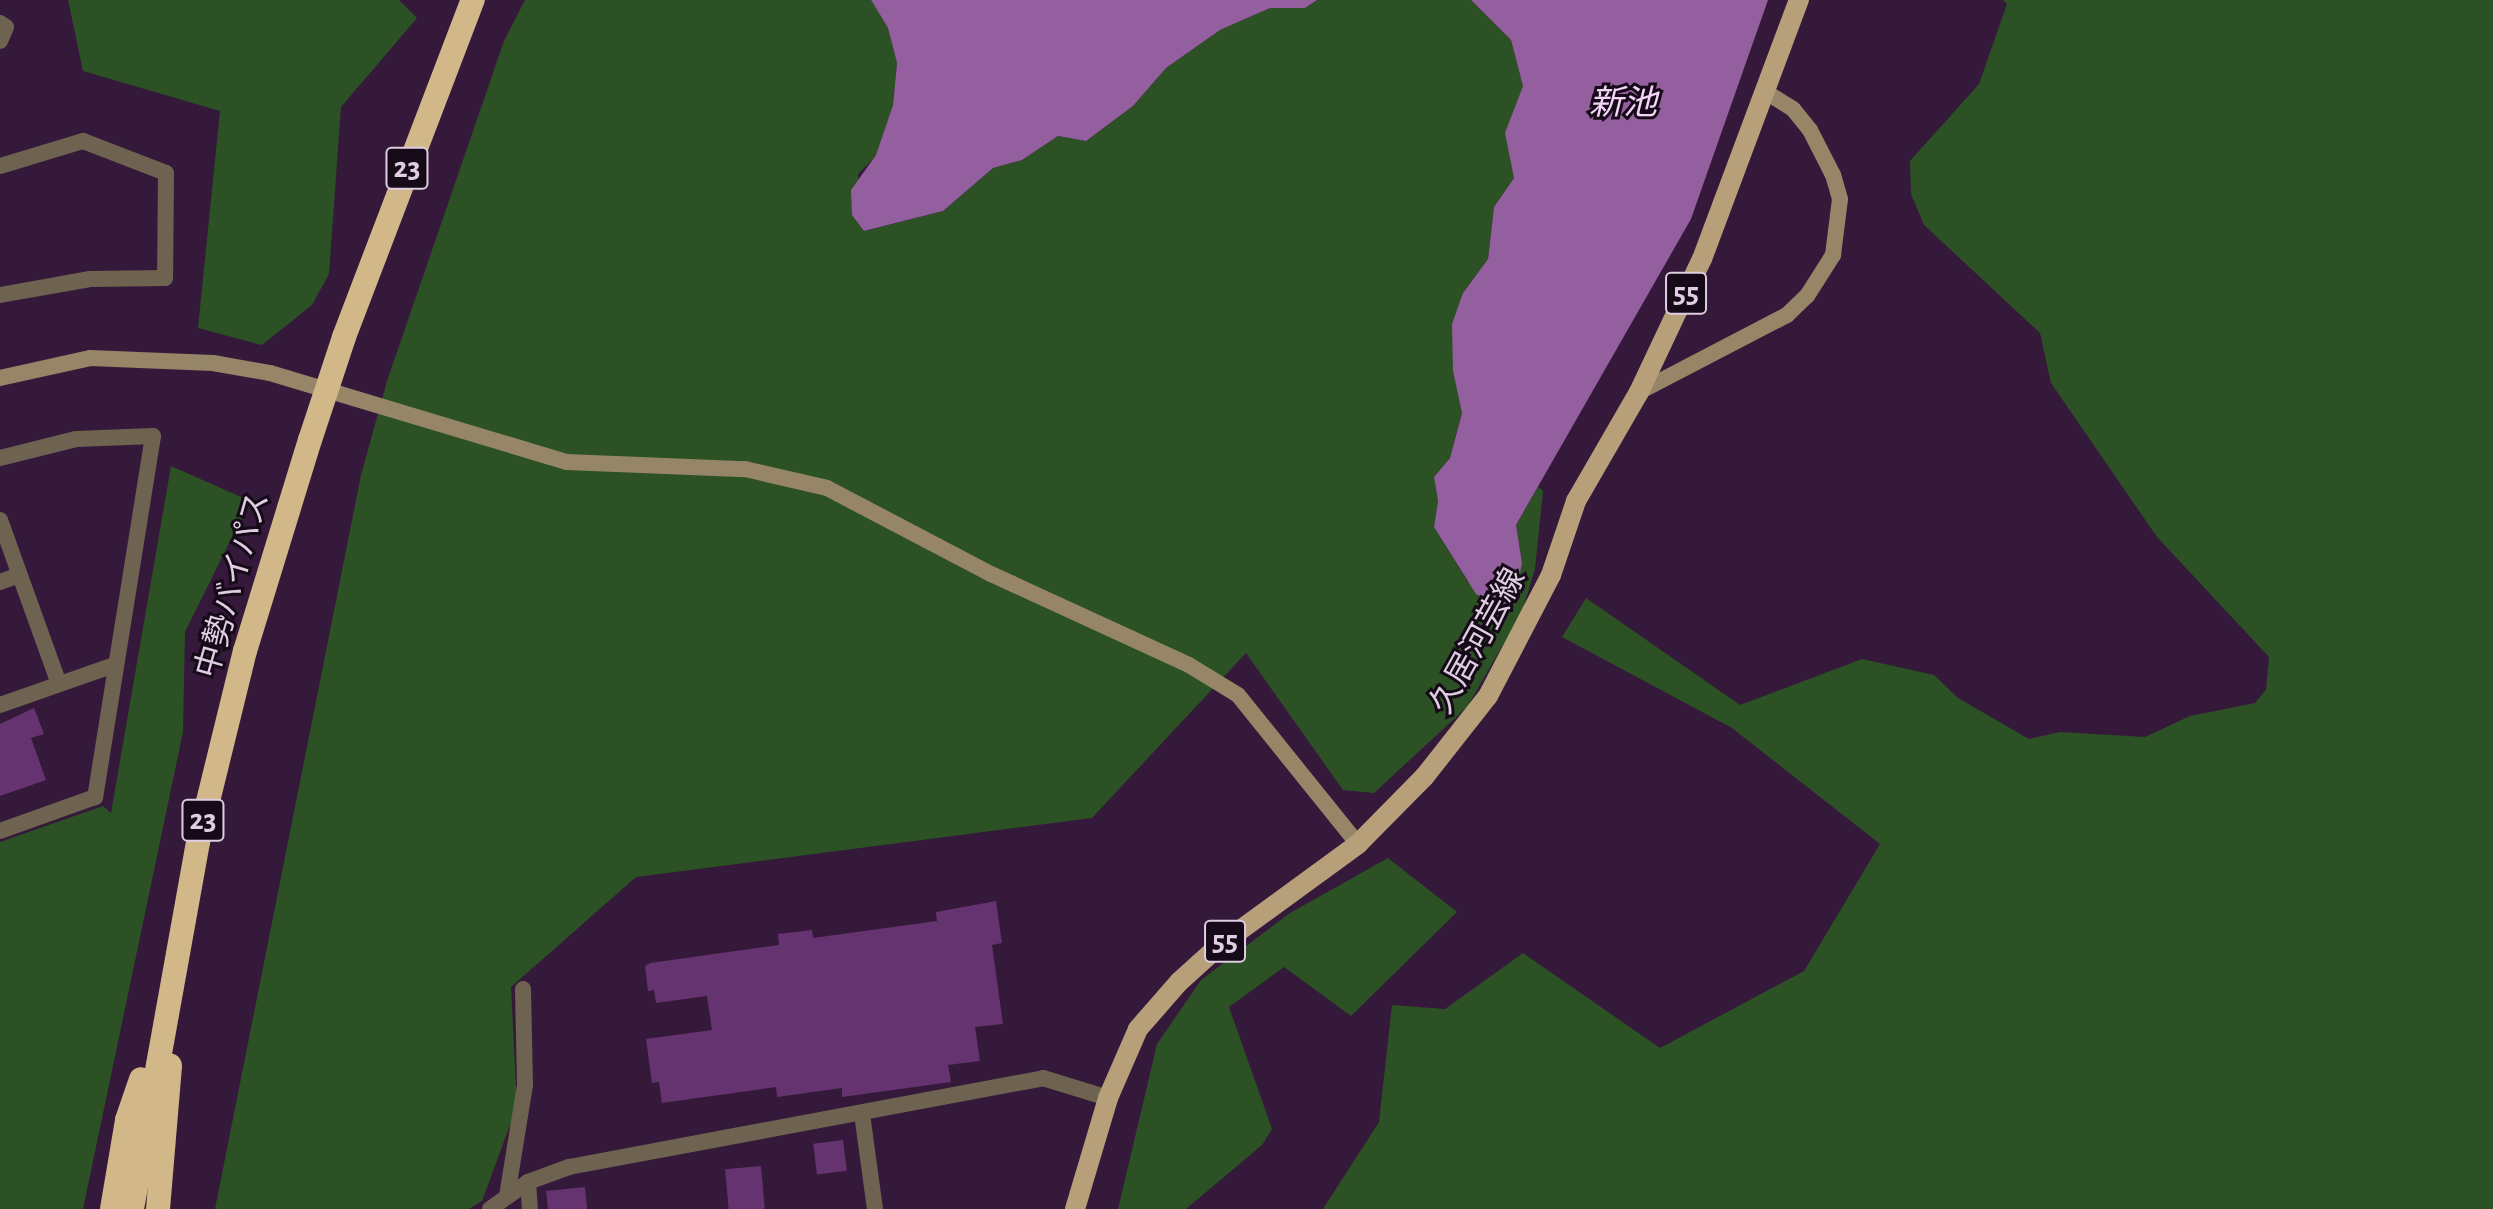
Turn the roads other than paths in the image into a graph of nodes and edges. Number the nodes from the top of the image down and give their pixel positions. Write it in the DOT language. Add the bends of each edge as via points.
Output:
graph roads {
  1 [pos="473,0"];
  2 [pos="1799,0"];
  3 [pos="0,23"];
  4 [pos="0,41"];
  5 [pos="1767,93"];
  6 [pos="0,166"];
  7 [pos="0,295"];
  8 [pos="0,378"];
  9 [pos="1639,392"];
  10 [pos="0,458"];
  11 [pos="0,520"];
  12 [pos="19,575"];
  13 [pos="0,582"];
  14 [pos="114,665"];
  15 [pos="59,684"];
  16 [pos="0,705"];
  17 [pos="0,831"];
  18 [pos="1358,844"];
  19 [pos="523,989"];
  20 [pos="165,1006"];
  21 [pos="1108,1098"];
  22 [pos="862,1114"];
  23 [pos="528,1182"];
  24 [pos="507,1196"];
  25 [pos="112,1209"];
  26 [pos="132,1209"];
  27 [pos="158,1209"];
  28 [pos="490,1209"];
  29 [pos="530,1209"];
  30 [pos="875,1209"];
  31 [pos="1075,1209"];
  1 -- 20 [label="highway, 中勢バイパス / 23, bridge" via="344,337 245,651"];
  2 -- 5 [label="main road, 久居河芸線 / 55"];
  3 -- 4 [label="street" via="6,27"];
  5 -- 9 [label="main road, 久居河芸線 / 55" via="1702,259"];
  5 -- 9 [label="street" via="1793,109 1810,130 1833,175 1840,199 1833,255 1807,296 1787,315 1752,338"];
  6 -- 7 [label="street" via="83,141 166,173 165,278 90,279"];
  8 -- 18 [label="street" via="90,358 213,363 270,373 567,462 745,469 827,488 991,574 1189,665 1238,695"];
  9 -- 18 [label="main road, 久居河芸線 / 55" via="1576,501 1551,575 1488,696 1443,755"];
  10 -- 14 [label="street" via="76,439 153,436"];
  11 -- 12 [label="street"];
  12 -- 13 [label="street"];
  12 -- 15 [label="street"];
  14 -- 15 [label="street"];
  14 -- 17 [label="street" via="95,797"];
  15 -- 16 [label="street"];
  18 -- 21 [label="main road, 久居河芸線 / 55" via="1221,944 1179,982 1138,1029"];
  19 -- 24 [label="street" via="525,1085"];
  20 -- 25 [label="highway, 23" via="127,1120"];
  20 -- 26 [label="highway, 中勢バイパス / 23"];
  20 -- 27 [label="highway, 23" via="171,1043"];
  21 -- 22 [label="street" via="1043,1078"];
  21 -- 31 [label="main road, 久居河芸線 / 55"];
  22 -- 23 [label="street" via="569,1167"];
  22 -- 30 [label="street"];
  23 -- 24 [label="street"];
  23 -- 29 [label="street"];
  24 -- 28 [label="street"];
}
